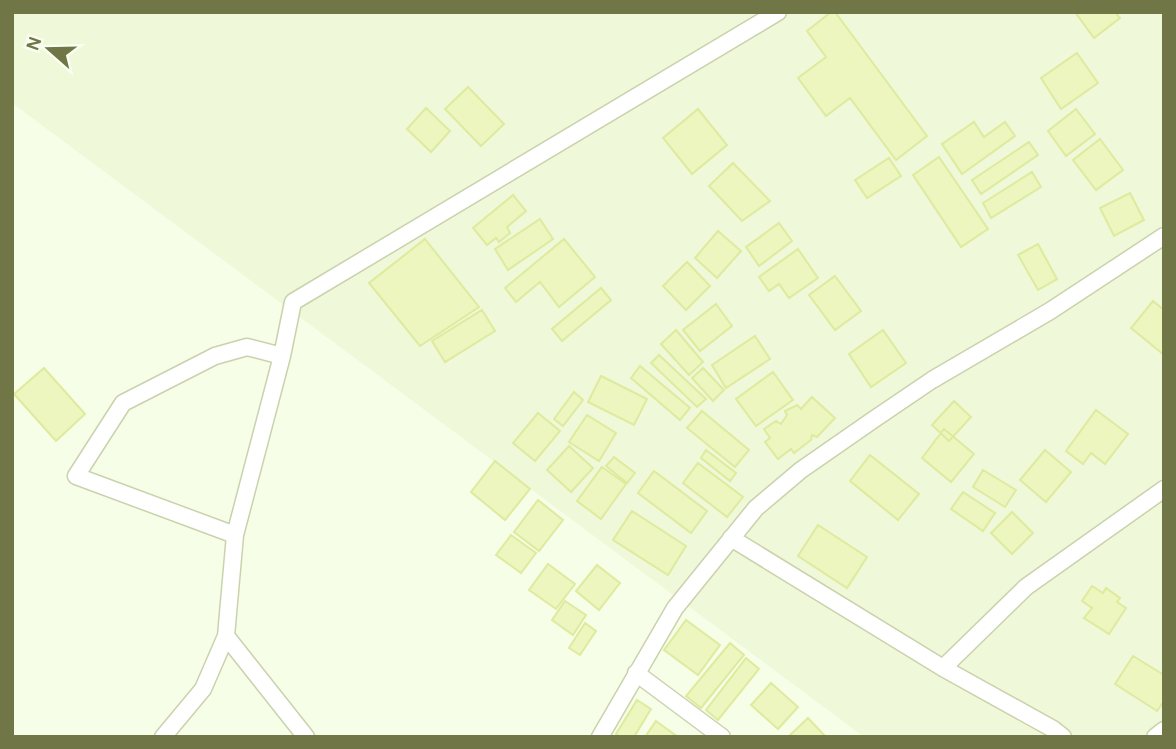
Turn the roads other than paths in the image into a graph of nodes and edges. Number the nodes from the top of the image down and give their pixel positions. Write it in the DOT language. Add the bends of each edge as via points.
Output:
graph roads {
  1 [pos="778,12"];
  2 [pos="1164,236"];
  3 [pos="282,356"];
  4 [pos="1164,489"];
  5 [pos="235,535"];
  6 [pos="731,538"];
  7 [pos="226,636"];
  8 [pos="943,668"];
  9 [pos="636,673"];
  10 [pos="1164,730"];
  11 [pos="605,734"];
  12 [pos="163,737"];
  13 [pos="306,737"];
  14 [pos="722,737"];
  15 [pos="1063,737"];
  16 [pos="1155,737"];
  1 -- 3 [label="street" via="293,302"];
  2 -- 6 [label="street" via="1050,311 932,380 800,470 756,508"];
  3 -- 5 [label="street"];
  3 -- 5 [label="street" via="247,347 215,356 123,403 76,475"];
  4 -- 8 [label="street" via="1026,587"];
  5 -- 7 [label="street"];
  6 -- 8 [label="street"];
  6 -- 9 [label="street" via="675,608"];
  7 -- 12 [label="street" via="203,690"];
  7 -- 13 [label="street"];
  8 -- 15 [label="street"];
  9 -- 11 [label="street"];
  9 -- 14 [label="street"];
  10 -- 16 [label="street"];
}
